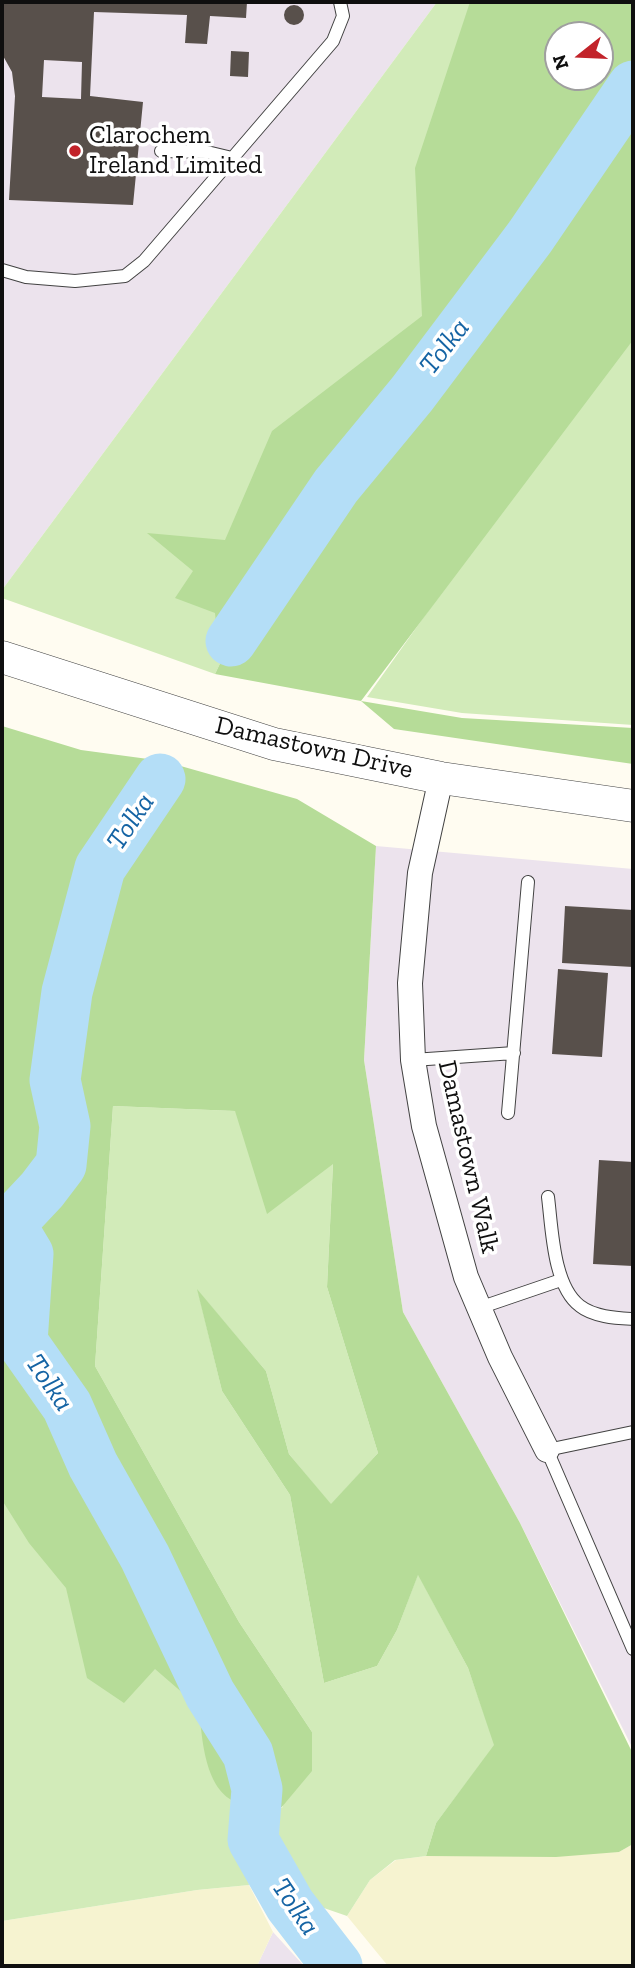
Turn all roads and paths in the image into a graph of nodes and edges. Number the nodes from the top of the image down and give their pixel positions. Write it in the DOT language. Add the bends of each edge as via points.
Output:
graph roads {
  1 [pos="340,2"];
  2 [pos="161,151"];
  3 [pos="232,158"];
  4 [pos="2,270"];
  5 [pos="2,657"];
  6 [pos="441,778"];
  7 [pos="633,806"];
  8 [pos="528,882"];
  9 [pos="514,1053"];
  10 [pos="413,1060"];
  11 [pos="509,1113"];
  12 [pos="548,1197"];
  13 [pos="561,1280"];
  14 [pos="479,1308"];
  15 [pos="633,1319"];
  16 [pos="633,1432"];
  17 [pos="547,1450"];
  18 [pos="633,1649"];
  1 -- 3 [label="lane" via="343,16 333,41"];
  2 -- 3 [label="lane" via="207,152"];
  3 -- 4 [label="lane" via="144,261 125,276 75,281"];
  5 -- 6 [label="street, Damastown Drive" via="274,744"];
  6 -- 7 [label="street, Damastown Drive"];
  6 -- 10 [label="street, Damastown Walk" via="419,887 410,983"];
  8 -- 9 [label="lane"];
  9 -- 10 [label="lane"];
  9 -- 11 [label="lane"];
  10 -- 14 [label="street, Damastown Walk" via="436,1175"];
  12 -- 13 [label="lane"];
  13 -- 14 [label="lane"];
  13 -- 15 [label="lane" via="580,1307"];
  14 -- 17 [label="street, Damastown Walk"];
  16 -- 17 [label="lane"];
  17 -- 18 [label="lane"];
}
